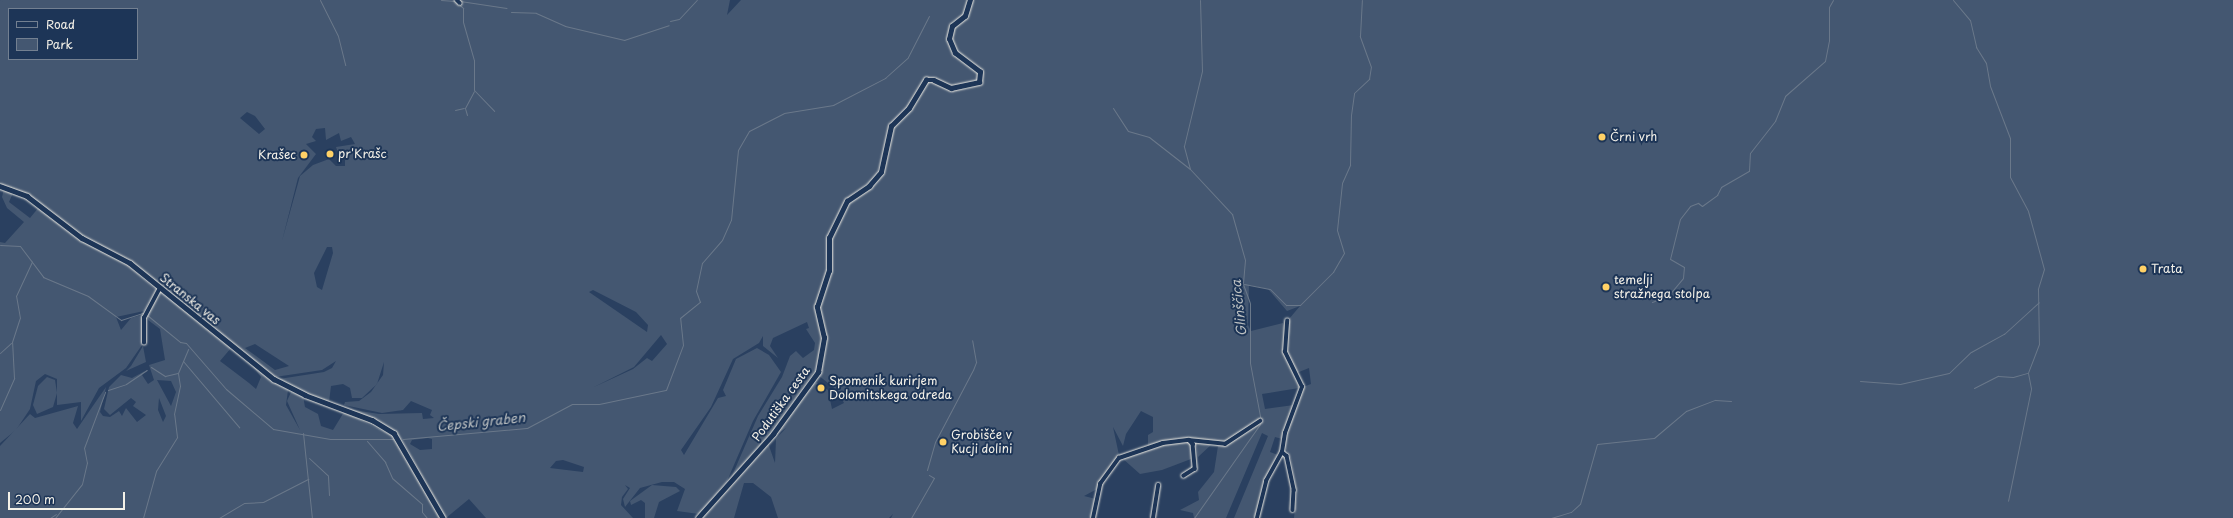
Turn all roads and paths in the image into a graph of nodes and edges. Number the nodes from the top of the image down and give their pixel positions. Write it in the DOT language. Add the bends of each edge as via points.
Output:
graph roads {
  1 [pos="970,0"];
  2 [pos="0,186"];
  3 [pos="160,288"];
  4 [pos="1286,321"];
  5 [pos="144,343"];
  6 [pos="1260,421"];
  7 [pos="1189,440"];
  8 [pos="1282,452"];
  9 [pos="1184,476"];
  10 [pos="1158,485"];
  11 [pos="1292,510"];
  12 [pos="443,518"];
  13 [pos="698,518"];
  14 [pos="1093,518"];
  15 [pos="1153,518"];
  16 [pos="1257,518"];
  1 -- 13 [label="street, Podutiška cesta" via="965,16 952,26 949,39 955,53 980,72 979,82 951,88 934,80 926,80 909,108 892,126 883,166 875,180 847,201 829,238 829,271 817,307 824,338 818,372 773,434"];
  2 -- 3 [label="street, Stranska vas" via="27,196 82,238 118,255"];
  3 -- 5 [label="street" via="144,318"];
  3 -- 12 [label="street, Stranska vas" via="274,379 305,395 372,420 400,440"];
  4 -- 8 [label="street" via="1285,352 1302,388 1285,433"];
  6 -- 7 [label="street" via="1225,444"];
  7 -- 9 [label="street" via="1193,444 1195,469"];
  7 -- 14 [label="street" via="1163,443 1115,461 1100,484"];
  8 -- 11 [label="street" via="1287,456 1294,490"];
  8 -- 16 [label="street" via="1266,482"];
  10 -- 15 [label="street"];
}
